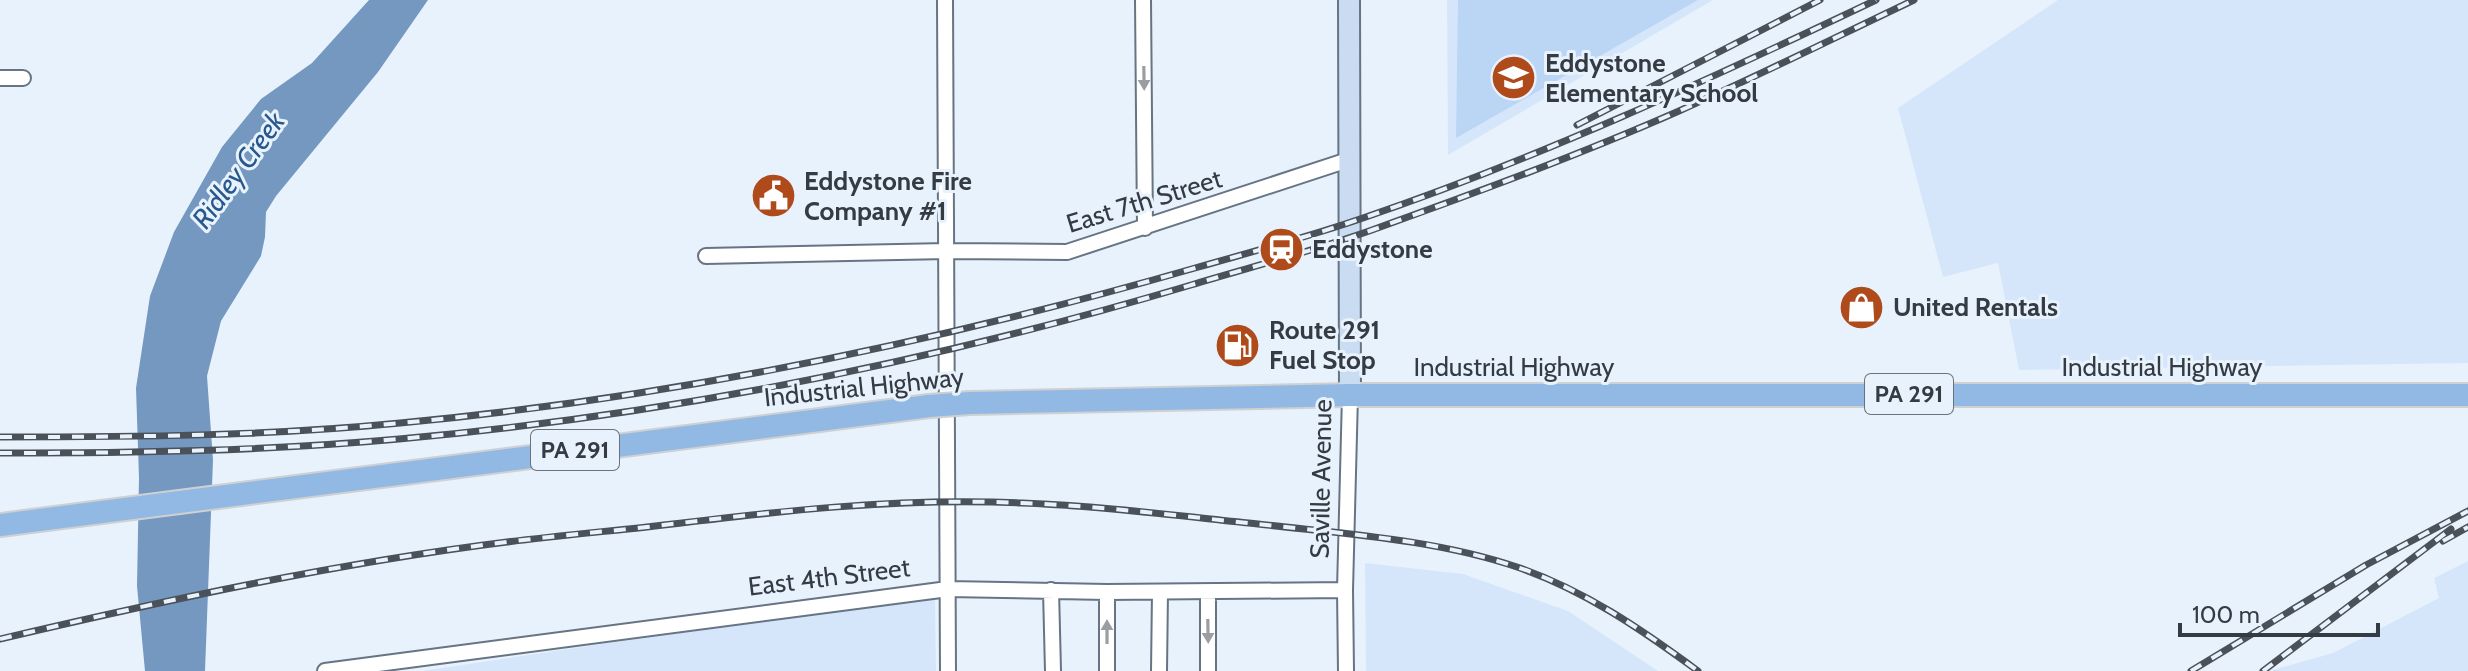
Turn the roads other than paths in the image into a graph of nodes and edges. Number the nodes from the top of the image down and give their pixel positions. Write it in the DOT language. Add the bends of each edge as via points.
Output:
graph roads {
  1 [pos="945,0"];
  2 [pos="1143,0"];
  3 [pos="1349,0"];
  4 [pos="0,78"];
  5 [pos="23,78"];
  6 [pos="1351,159"];
  7 [pos="1145,228"];
  8 [pos="947,251"];
  9 [pos="706,256"];
  10 [pos="1350,395"];
  11 [pos="2468,395"];
  12 [pos="0,525"];
  13 [pos="948,589"];
  14 [pos="1051,590"];
  15 [pos="1345,590"];
  16 [pos="1107,592"];
  17 [pos="1160,592"];
  18 [pos="1208,592"];
  19 [pos="325,671"];
  20 [pos="948,671"];
  21 [pos="1053,671"];
  22 [pos="1107,671"];
  23 [pos="1159,671"];
  24 [pos="1208,671"];
  25 [pos="1346,671"];
  1 -- 8 [label="street"];
  2 -- 7 [label="street, one-way"];
  3 -- 6 [label="street, Saville Avenue"];
  4 -- 5 [label="street"];
  6 -- 7 [label="street, East 7th Street"];
  6 -- 10 [label="street, Saville Avenue"];
  7 -- 8 [label="street, East 7th Street" via="1067,252"];
  8 -- 9 [label="street, East 7th Street"];
  8 -- 13 [label="street"];
  10 -- 11 [label="main road, Industrial Highway / PA 291"];
  10 -- 12 [label="main road, Industrial Highway / PA 291, bridge" via="929,406"];
  10 -- 15 [label="street, Saville Avenue"];
  13 -- 14 [label="street, East 4th Street"];
  13 -- 19 [label="street, East 4th Street"];
  13 -- 20 [label="street"];
  14 -- 16 [label="street, East 4th Street"];
  14 -- 21 [label="street"];
  15 -- 18 [label="street, East 4th Street"];
  15 -- 25 [label="street, Saville Avenue"];
  16 -- 17 [label="street, East 4th Street"];
  22 -- 16 [label="street, one-way"];
  17 -- 18 [label="street, East 4th Street"];
  17 -- 23 [label="street"];
  18 -- 24 [label="street, one-way"];
}
